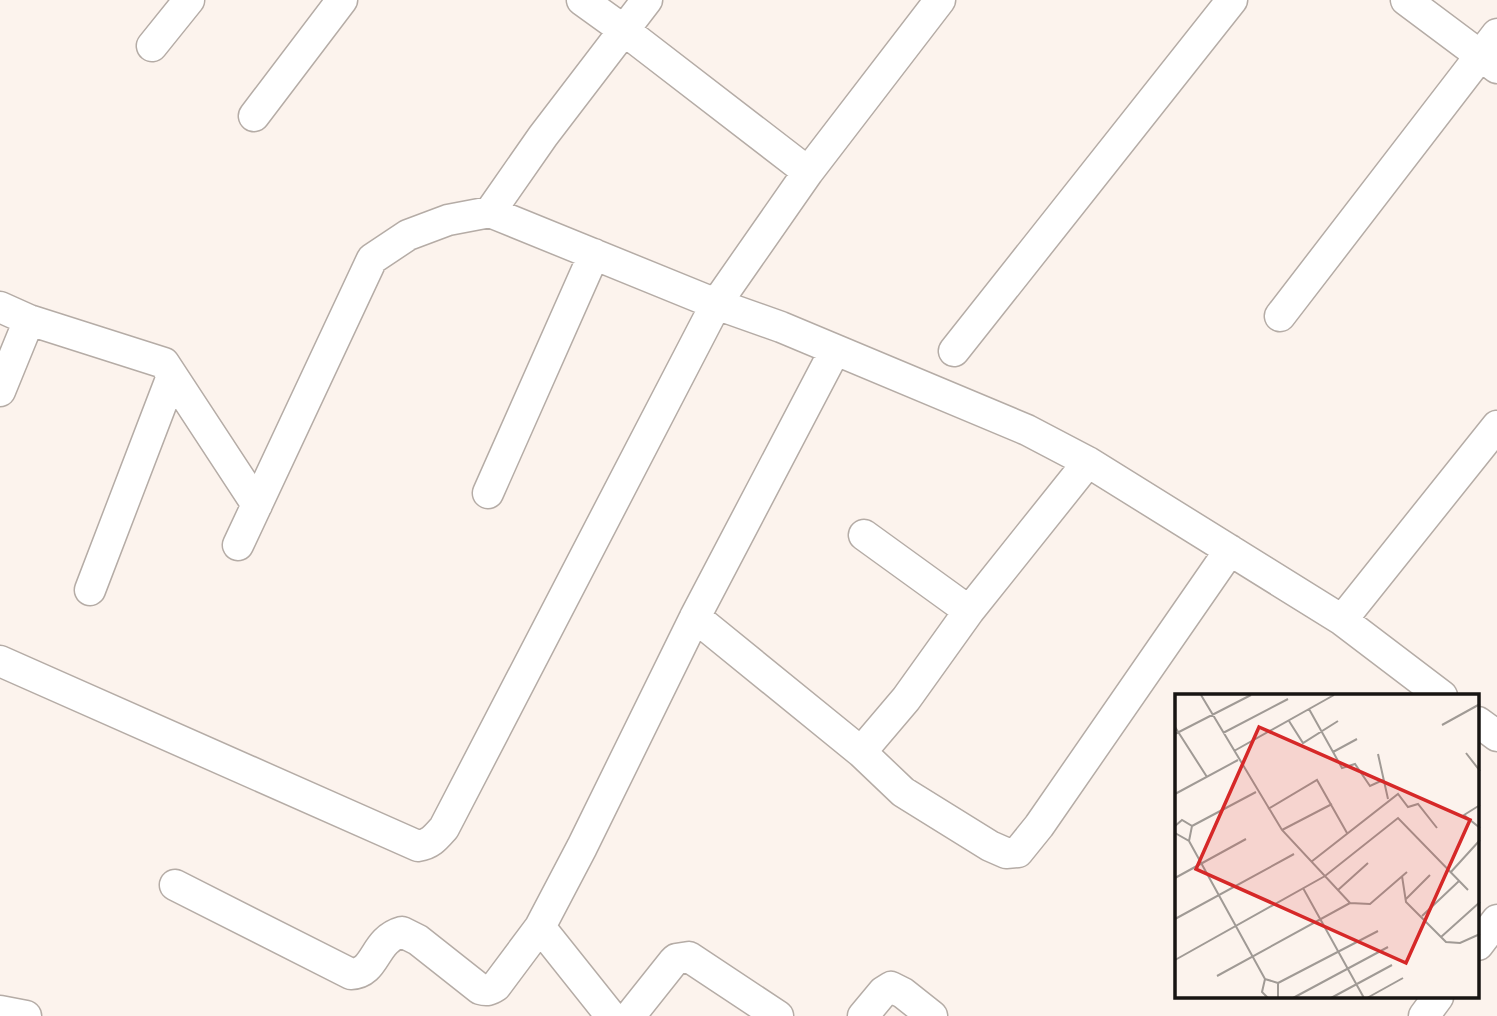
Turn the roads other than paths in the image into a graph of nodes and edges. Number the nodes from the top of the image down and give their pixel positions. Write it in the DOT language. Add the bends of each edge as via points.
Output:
graph roads {
  1 [pos="189,0"];
  2 [pos="342,0"];
  3 [pos="582,0"];
  4 [pos="647,0"];
  5 [pos="940,0"];
  6 [pos="1232,0"];
  7 [pos="1406,0"];
  8 [pos="625,31"];
  9 [pos="152,46"];
  10 [pos="1492,53"];
  11 [pos="254,116"];
  12 [pos="808,172"];
  13 [pos="490,212"];
  14 [pos="594,254"];
  15 [pos="716,304"];
  16 [pos="0,307"];
  17 [pos="1280,316"];
  18 [pos="29,320"];
  19 [pos="835,350"];
  20 [pos="954,351"];
  21 [pos="172,376"];
  22 [pos="0,391"];
  23 [pos="1497,426"];
  24 [pos="1088,462"];
  25 [pos="488,493"];
  26 [pos="257,505"];
  27 [pos="864,535"];
  28 [pos="238,545"];
  29 [pos="1230,550"];
  30 [pos="90,590"];
  31 [pos="969,611"];
  32 [pos="695,617"];
  33 [pos="1342,620"];
  34 [pos="0,661"];
  35 [pos="1438,694"];
  36 [pos="1480,723"];
  37 [pos="1497,736"];
  38 [pos="861,752"];
  39 [pos="175,886"];
  40 [pos="1497,920"];
  41 [pos="540,927"];
  42 [pos="1480,942"];
  43 [pos="1437,998"];
  44 [pos="0,1011"];
  45 [pos="26,1016"];
  46 [pos="611,1016"];
  47 [pos="630,1016"];
  48 [pos="778,1016"];
  49 [pos="863,1016"];
  50 [pos="932,1016"];
  51 [pos="1423,1016"];
  1 -- 9 [label="street"];
  2 -- 11 [label="street"];
  3 -- 8 [label="street"];
  4 -- 8 [label="street"];
  5 -- 12 [label="street"];
  6 -- 20 [label="street"];
  7 -- 10 [label="street"];
  8 -- 12 [label="street"];
  8 -- 13 [label="street"];
  10 -- 17 [label="street"];
  12 -- 15 [label="street"];
  13 -- 14 [label="street"];
  13 -- 26 [label="street" via="448,220 408,235 372,259"];
  14 -- 15 [label="street"];
  14 -- 25 [label="street"];
  15 -- 19 [label="street"];
  15 -- 34 [label="street" via="444,828 426,845 418,846"];
  16 -- 18 [label="street"];
  18 -- 21 [label="street" via="164,363"];
  18 -- 22 [label="street"];
  19 -- 24 [label="street" via="1027,430"];
  19 -- 32 [label="street"];
  21 -- 26 [label="street"];
  21 -- 30 [label="street"];
  23 -- 33 [label="street"];
  24 -- 29 [label="street"];
  24 -- 31 [label="street"];
  26 -- 28 [label="street"];
  27 -- 31 [label="street"];
  29 -- 33 [label="street"];
  29 -- 38 [label="street" via="1018,852 990,846 904,792"];
  31 -- 38 [label="street"];
  32 -- 38 [label="street"];
  32 -- 41 [label="street"];
  33 -- 35 [label="street"];
  36 -- 37 [label="street"];
  39 -- 41 [label="street" via="351,974 360,974 385,940 402,932 485,990 496,986"];
  40 -- 42 [label="street"];
  41 -- 46 [label="street"];
  43 -- 51 [label="street"];
  44 -- 45 [label="street"];
  47 -- 48 [label="street" via="676,959 689,957"];
  49 -- 50 [label="street" via="891,987"];
}
